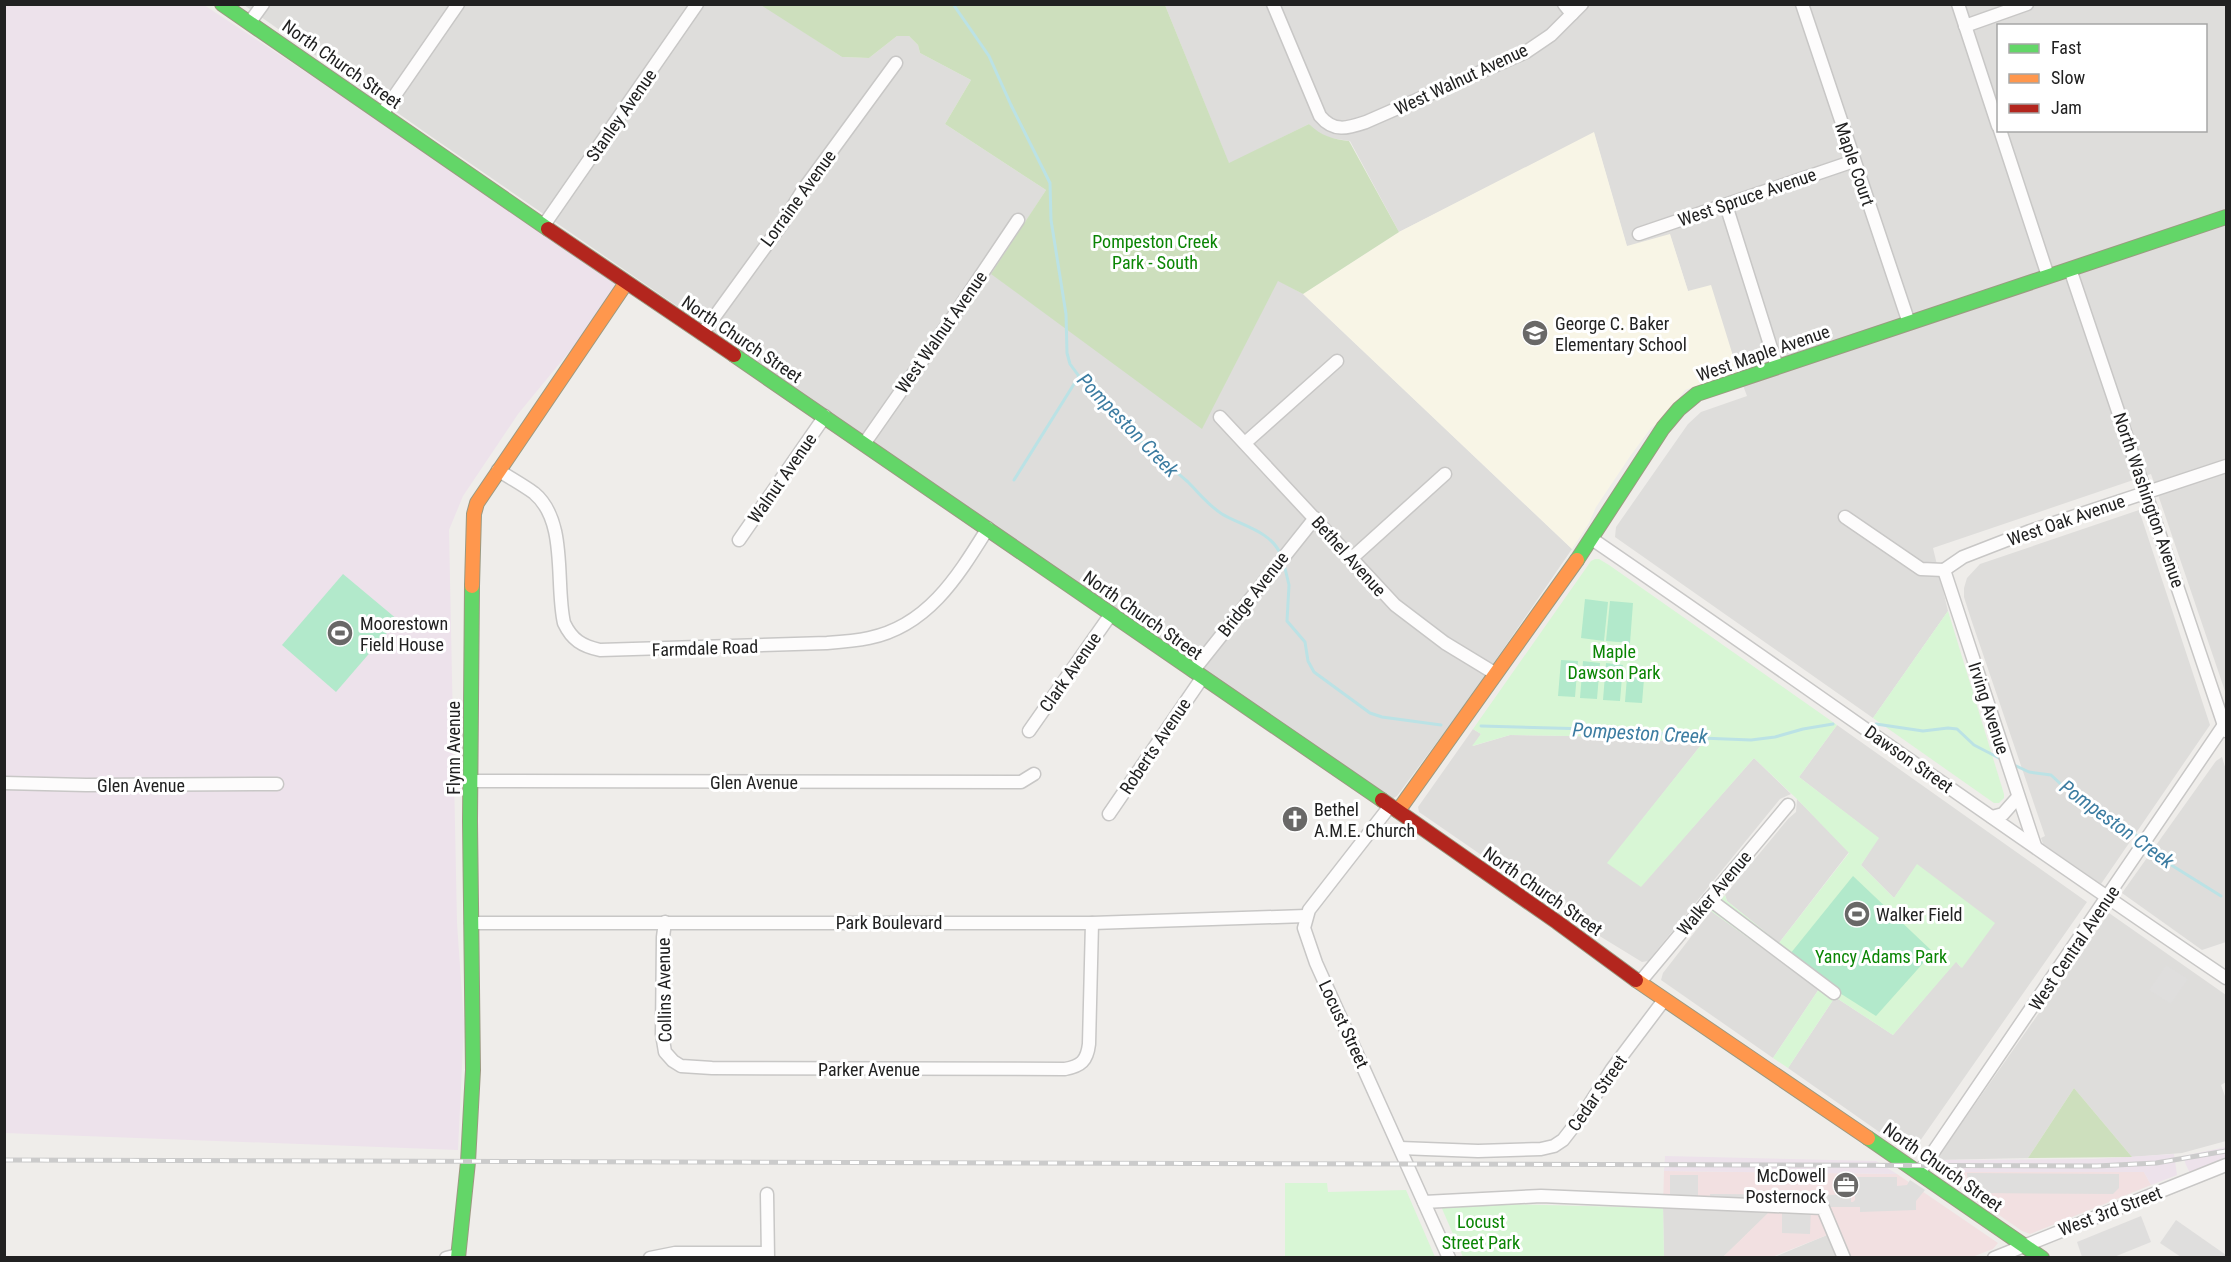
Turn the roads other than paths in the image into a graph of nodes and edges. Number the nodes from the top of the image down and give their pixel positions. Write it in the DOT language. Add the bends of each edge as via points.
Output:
graph roads {
  1 [pos="222,4"];
  2 [pos="263,4"];
  3 [pos="458,4"];
  4 [pos="697,4"];
  5 [pos="1274,4"];
  6 [pos="1582,4"];
  7 [pos="1802,4"];
  8 [pos="1958,4"];
  9 [pos="2027,4"];
  10 [pos="1568,9"];
  11 [pos="250,22"];
  12 [pos="1965,26"];
  13 [pos="896,63"];
  14 [pos="382,114"];
  15 [pos="1997,122"];
  16 [pos="2000,132"];
  17 [pos="1854,161"];
  18 [pos="1726,205"];
  19 [pos="2226,217"];
  20 [pos="1018,220"];
  21 [pos="544,225"];
  22 [pos="1639,234"];
  23 [pos="2070,269"];
  24 [pos="2048,276"];
  25 [pos="626,283"];
  26 [pos="1909,323"];
  27 [pos="702,334"];
  28 [pos="1337,361"];
  29 [pos="1777,367"];
  30 [pos="825,416"];
  31 [pos="1220,417"];
  32 [pos="1245,443"];
  33 [pos="864,444"];
  34 [pos="2226,466"];
  35 [pos="498,470"];
  36 [pos="1445,474"];
  37 [pos="2146,492"];
  38 [pos="1845,517"];
  39 [pos="1315,518"];
  40 [pos="988,528"];
  41 [pos="1592,539"];
  42 [pos="739,540"];
  43 [pos="1352,558"];
  44 [pos="1944,570"];
  45 [pos="1111,614"];
  46 [pos="1496,674"];
  47 [pos="1198,675"];
  48 [pos="2226,726"];
  49 [pos="1029,731"];
  50 [pos="1034,774"];
  51 [pos="471,781"];
  52 [pos="4,783"];
  53 [pos="277,784"];
  54 [pos="2018,796"];
  55 [pos="1788,805"];
  56 [pos="1394,808"];
  57 [pos="1109,814"];
  58 [pos="1992,817"];
  59 [pos="2035,846"];
  60 [pos="1709,899"];
  61 [pos="2108,899"];
  62 [pos="1306,916"];
  63 [pos="665,922"];
  64 [pos="471,923"];
  65 [pos="1092,923"];
  66 [pos="2226,978"];
  67 [pos="1640,982"];
  68 [pos="1834,993"];
  69 [pos="1664,1000"];
  70 [pos="670,1056"];
  71 [pos="1400,1148"];
  72 [pos="2226,1165"];
  73 [pos="1919,1173"];
  74 [pos="767,1194"];
  75 [pos="1424,1202"];
  76 [pos="2024,1245"];
  77 [pos="768,1255"];
  78 [pos="454,1257"];
  79 [pos="650,1257"];
  80 [pos="1449,1257"];
  81 [pos="1844,1257"];
  82 [pos="1994,1257"];
  83 [pos="2042,1257"];
  1 -- 11 [label="main road, North Church Street"];
  2 -- 11 [label="street"];
  3 -- 14 [label="street"];
  4 -- 21 [label="street, Stanley Avenue"];
  5 -- 10 [label="street, West Walnut Avenue" via="1316,107 1328,125 1347,129 1526,52 1551,34"];
  6 -- 10 [label="street, West Walnut Avenue"];
  7 -- 17 [label="street, Maple Court"];
  8 -- 12 [label="street"];
  9 -- 12 [label="street"];
  11 -- 14 [label="main road, North Church Street"];
  12 -- 15 [label="street"];
  13 -- 27 [label="street, Lorraine Avenue"];
  14 -- 21 [label="main road, North Church Street"];
  16 -- 24 [label="street"];
  17 -- 18 [label="street, West Spruce Avenue"];
  17 -- 26 [label="street, Maple Court"];
  18 -- 22 [label="street, West Spruce Avenue"];
  18 -- 29 [label="street"];
  19 -- 23 [label="main road, West Maple Avenue"];
  20 -- 33 [label="street, West Walnut Avenue"];
  21 -- 25 [label="main road, North Church Street"];
  23 -- 24 [label="main road, West Maple Avenue"];
  23 -- 37 [label="street, North Washington Avenue"];
  24 -- 26 [label="main road, West Maple Avenue"];
  25 -- 27 [label="main road, North Church Street"];
  25 -- 35 [label="main road, Flynn Avenue"];
  26 -- 29 [label="main road, West Maple Avenue"];
  27 -- 30 [label="main road, North Church Street"];
  28 -- 32 [label="street"];
  29 -- 41 [label="main road, West Maple Avenue" via="1697,394 1685,404 1663,428"];
  30 -- 33 [label="main road, North Church Street"];
  30 -- 42 [label="street, Walnut Avenue"];
  31 -- 32 [label="street, Bethel Avenue"];
  32 -- 39 [label="street, Bethel Avenue"];
  33 -- 40 [label="main road, North Church Street"];
  34 -- 37 [label="street, West Oak Avenue"];
  35 -- 40 [label="street, Farmdale Road" via="534,494 550,514 556,536 564,623 577,642 600,650 827,643 880,636 931,607 956,579"];
  35 -- 51 [label="main road, Flynn Avenue" via="477,503 472,533"];
  36 -- 43 [label="street"];
  37 -- 44 [label="street, West Oak Avenue" via="2030,531 1963,557"];
  37 -- 48 [label="street, North Washington Avenue"];
  38 -- 44 [label="street" via="1921,569"];
  39 -- 43 [label="street, Bethel Avenue"];
  39 -- 47 [label="street, Bridge Avenue"];
  40 -- 45 [label="main road, North Church Street"];
  41 -- 46 [label="main road, West Maple Avenue"];
  41 -- 58 [label="street, Dawson Street"];
  43 -- 46 [label="street, Bethel Avenue" via="1405,614"];
  44 -- 54 [label="street, Irving Avenue"];
  45 -- 47 [label="main road, North Church Street"];
  45 -- 49 [label="street, Clark Avenue"];
  46 -- 56 [label="main road, West Maple Avenue"];
  47 -- 56 [label="main road, North Church Street"];
  47 -- 57 [label="street, Roberts Avenue"];
  48 -- 61 [label="street, West Central Avenue"];
  50 -- 51 [label="street, Glen Avenue" via="1021,782"];
  51 -- 64 [label="main road, Flynn Avenue"];
  52 -- 53 [label="street, Glen Avenue"];
  54 -- 58 [label="street" via="2003,814"];
  54 -- 59 [label="street, Irving Avenue"];
  55 -- 60 [label="street, Walker Avenue"];
  56 -- 62 [label="street"];
  56 -- 67 [label="main road, North Church Street"];
  58 -- 59 [label="street, Dawson Street"];
  59 -- 61 [label="street, Dawson Street"];
  60 -- 67 [label="street, Walker Avenue"];
  60 -- 68 [label="street"];
  61 -- 66 [label="street, Dawson Street"];
  61 -- 73 [label="street, West Central Avenue"];
  62 -- 65 [label="street, Park Boulevard"];
  62 -- 71 [label="street, Locust Street" via="1308,944"];
  63 -- 64 [label="street, Park Boulevard"];
  63 -- 65 [label="street, Park Boulevard"];
  63 -- 70 [label="street, Collins Avenue" via="662,1034 665,1052"];
  64 -- 78 [label="main road, Flynn Avenue" via="473,1081 468,1162"];
  65 -- 70 [label="street, Parker Avenue" via="1088,1053 1079,1066 712,1068 681,1066"];
  67 -- 69 [label="main road, North Church Street"];
  69 -- 71 [label="street, Cedar Street" via="1584,1113 1554,1146 1478,1151"];
  69 -- 73 [label="main road, North Church Street"];
  71 -- 75 [label="street, Locust Street"];
  72 -- 76 [label="street, West 3rd Street"];
  73 -- 76 [label="main road, North Church Street"];
  74 -- 77 [label="street"];
  75 -- 80 [label="street, Locust Street"];
  75 -- 81 [label="street" via="1541,1196 1823,1208"];
  76 -- 82 [label="street, West 3rd Street"];
  76 -- 83 [label="main road, North Church Street"];
  77 -- 79 [label="street" via="675,1253"];
}
